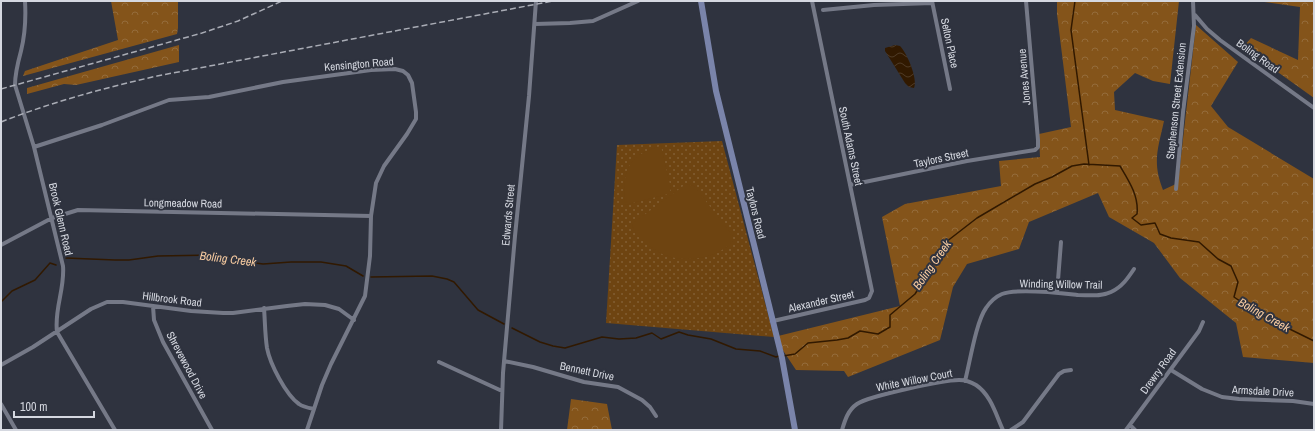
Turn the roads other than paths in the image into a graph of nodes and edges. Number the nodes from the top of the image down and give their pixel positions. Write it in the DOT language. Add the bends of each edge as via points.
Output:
graph roads {
  1 [pos="25,1"];
  2 [pos="536,1"];
  3 [pos="638,1"];
  4 [pos="701,1"];
  5 [pos="812,1"];
  6 [pos="1026,1"];
  7 [pos="1193,1"];
  8 [pos="932,2"];
  9 [pos="823,10"];
  10 [pos="1194,15"];
  11 [pos="535,24"];
  12 [pos="950,89"];
  13 [pos="1314,108"];
  14 [pos="34,147"];
  15 [pos="1035,150"];
  16 [pos="850,185"];
  17 [pos="1176,189"];
  18 [pos="372,216"];
  19 [pos="52,218"];
  20 [pos="1061,242"];
  21 [pos="1,245"];
  22 [pos="1134,269"];
  23 [pos="1057,293"];
  24 [pos="872,294"];
  25 [pos="153,306"];
  26 [pos="264,308"];
  27 [pos="354,320"];
  28 [pos="773,321"];
  29 [pos="1203,322"];
  30 [pos="57,332"];
  31 [pos="504,361"];
  32 [pos="439,362"];
  33 [pos="1,365"];
  34 [pos="1071,370"];
  35 [pos="1170,370"];
  36 [pos="965,381"];
  37 [pos="502,391"];
  38 [pos="1,404"];
  39 [pos="1314,404"];
  40 [pos="314,409"];
  41 [pos="656,416"];
  42 [pos="1130,425"];
  43 [pos="16,430"];
  44 [pos="115,430"];
  45 [pos="212,430"];
  46 [pos="307,430"];
  47 [pos="501,430"];
  48 [pos="795,430"];
  49 [pos="842,430"];
  50 [pos="1003,430"];
  51 [pos="1010,430"];
  52 [pos="1126,430"];
  53 [pos="1136,430"];
  1 -- 14 [label="street, Brook Glenn Road" via="24,34 15,83"];
  2 -- 11 [label="street, Edwards Street"];
  3 -- 11 [label="street" via="593,21"];
  4 -- 28 [label="street, Taylors Road" via="716,91"];
  5 -- 16 [label="street, South Adams Street"];
  6 -- 15 [label="street, Jones Avenue" via="1038,140 1038,147"];
  7 -- 10 [label="street, Stephenson Street Extension"];
  8 -- 9 [label="street"];
  8 -- 12 [label="street, Selton Place"];
  10 -- 13 [label="street, Boling Road" via="1220,40"];
  10 -- 17 [label="street, Stephenson Street Extension"];
  11 -- 31 [label="street, Edwards Street"];
  14 -- 18 [label="street, Kensington Road" via="169,100 209,98 283,82 395,69 406,73 411,80 416,116 379,175 374,192"];
  14 -- 19 [label="street, Brook Glenn Road"];
  15 -- 16 [label="street, Taylors Street"];
  16 -- 24 [label="street, South Adams Street"];
  18 -- 19 [label="street, Longmeadow Road" via="88,210 69,212"];
  18 -- 27 [label="street, Kensington Road" via="366,291"];
  19 -- 21 [label="street, Longmeadow Road"];
  19 -- 30 [label="street, Brook Glenn Road" via="64,273 56,319"];
  20 -- 23 [label="street"];
  22 -- 23 [label="street, Winding Willow Trail" via="1117,289 1107,294 1089,296"];
  23 -- 36 [label="street, Winding Willow Trail" via="1010,292 991,301 980,319"];
  24 -- 28 [label="street, Alexander Street" via="865,300"];
  25 -- 26 [label="street, Hillbrook Road" via="223,313"];
  25 -- 30 [label="street, Hillbrook Road" via="123,302 104,303"];
  25 -- 45 [label="street, Shrevewood Drive" via="154,320 163,342"];
  26 -- 27 [label="street, Hillbrook Road" via="325,305 339,309"];
  26 -- 40 [label="street" via="267,348 272,364 292,398 298,404"];
  27 -- 40 [label="street, Kensington Road" via="331,364"];
  28 -- 48 [label="street, Taylors Road"];
  29 -- 35 [label="street, Drewry Road"];
  30 -- 33 [label="street, Hillbrook Road"];
  30 -- 44 [label="street"];
  31 -- 37 [label="street, Edwards Street"];
  31 -- 41 [label="street, Bennett Drive" via="584,382 618,387 642,400"];
  32 -- 37 [label="street"];
  34 -- 51 [label="street" via="1059,374 1023,422"];
  35 -- 39 [label="street, Armsdale Drive" via="1202,389 1222,397"];
  35 -- 42 [label="street, Drewry Road"];
  36 -- 49 [label="street, White Willow Court" via="935,383 865,400 848,413"];
  36 -- 50 [label="street, White Willow Court" via="976,385 986,395"];
  37 -- 47 [label="street, Edwards Street"];
  38 -- 43 [label="street"];
  40 -- 46 [label="street, Kensington Road"];
  42 -- 52 [label="street, Drewry Road"];
  42 -- 53 [label="street"];
}
